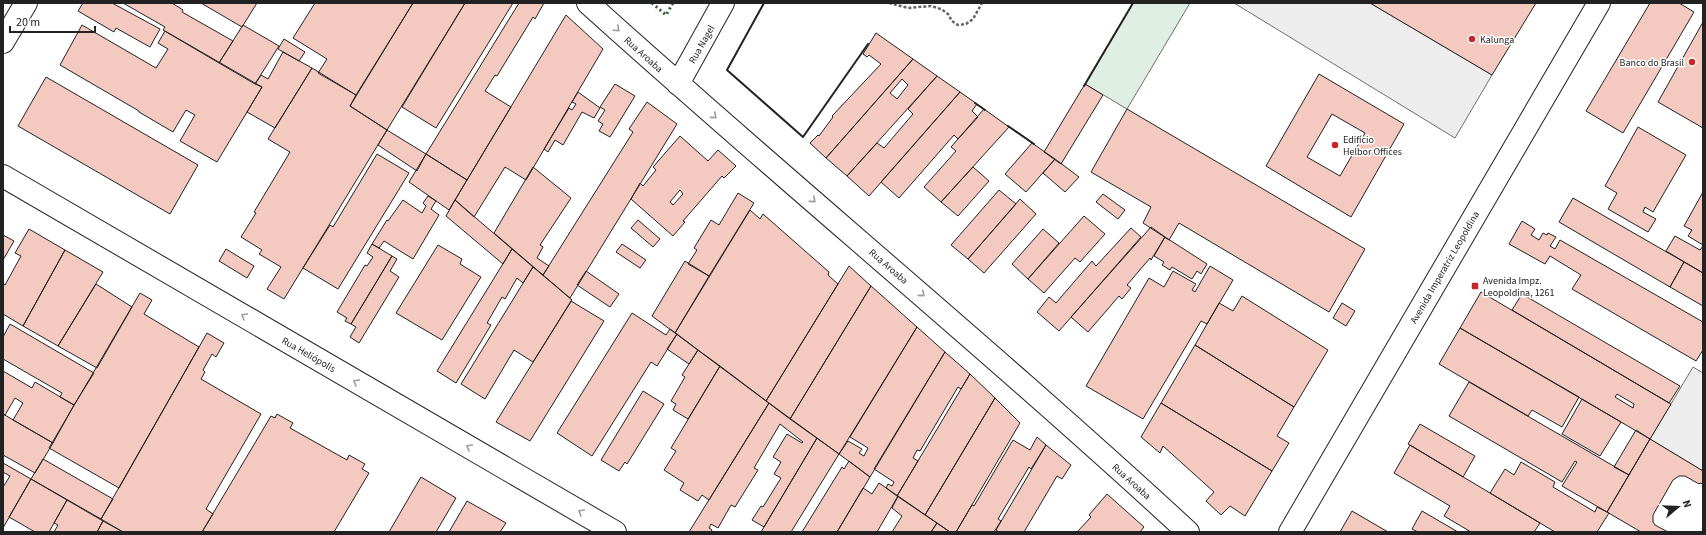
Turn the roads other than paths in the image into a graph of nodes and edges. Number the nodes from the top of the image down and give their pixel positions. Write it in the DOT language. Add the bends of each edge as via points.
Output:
graph roads {
  1 [pos="26,3"];
  2 [pos="588,3"];
  3 [pos="723,3"];
  4 [pos="1599,3"];
  5 [pos="3,42"];
  6 [pos="678,84"];
  7 [pos="3,176"];
  8 [pos="615,532"];
  9 [pos="1188,532"];
  10 [pos="1290,532"];
  1 -- 5 [label="street"];
  2 -- 6 [label="street, Rua Aroaba, one-way"];
  3 -- 6 [label="street, Rua Nagel"];
  4 -- 10 [label="street, Avenida Imperatriz Leopoldina"];
  6 -- 9 [label="street, Rua Aroaba, one-way" via="978,343"];
  8 -- 7 [label="street, Rua Heliópolis, one-way"];
}
